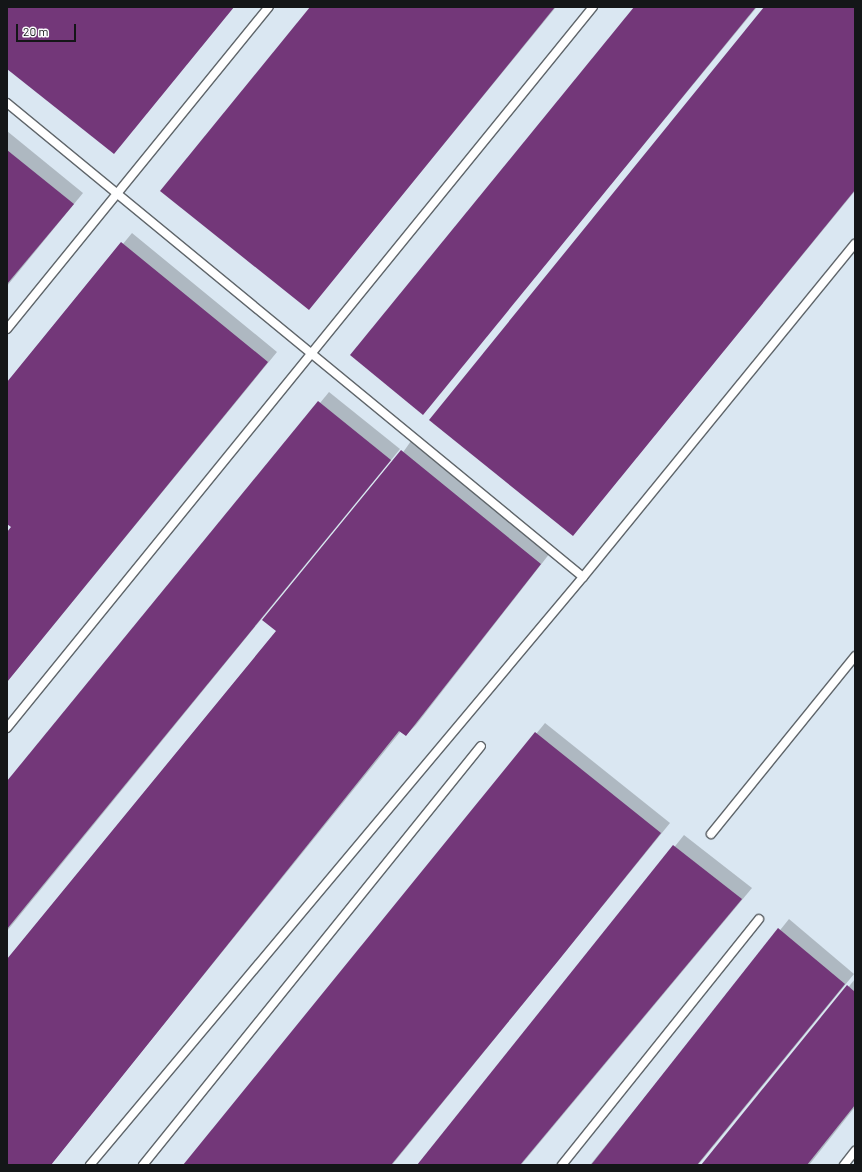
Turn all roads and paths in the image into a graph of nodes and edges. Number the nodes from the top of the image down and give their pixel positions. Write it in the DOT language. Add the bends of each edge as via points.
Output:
graph roads {
  1 [pos="269,7"];
  2 [pos="593,7"];
  3 [pos="7,103"];
  4 [pos="116,194"];
  5 [pos="855,244"];
  6 [pos="7,329"];
  7 [pos="313,351"];
  8 [pos="583,576"];
  9 [pos="855,656"];
  10 [pos="7,728"];
  11 [pos="481,746"];
  12 [pos="711,834"];
  13 [pos="760,919"];
  14 [pos="855,1151"];
  15 [pos="90,1165"];
  16 [pos="143,1165"];
  17 [pos="562,1165"];
  18 [pos="844,1165"];
  1 -- 4 [label="lane"];
  2 -- 7 [label="lane"];
  3 -- 4 [label="lane"];
  4 -- 6 [label="lane"];
  4 -- 7 [label="lane"];
  5 -- 8 [label="lane"];
  7 -- 8 [label="lane"];
  7 -- 10 [label="lane"];
  8 -- 15 [label="lane"];
  9 -- 12 [label="lane"];
  11 -- 16 [label="lane"];
  13 -- 17 [label="lane"];
  14 -- 18 [label="lane"];
}
